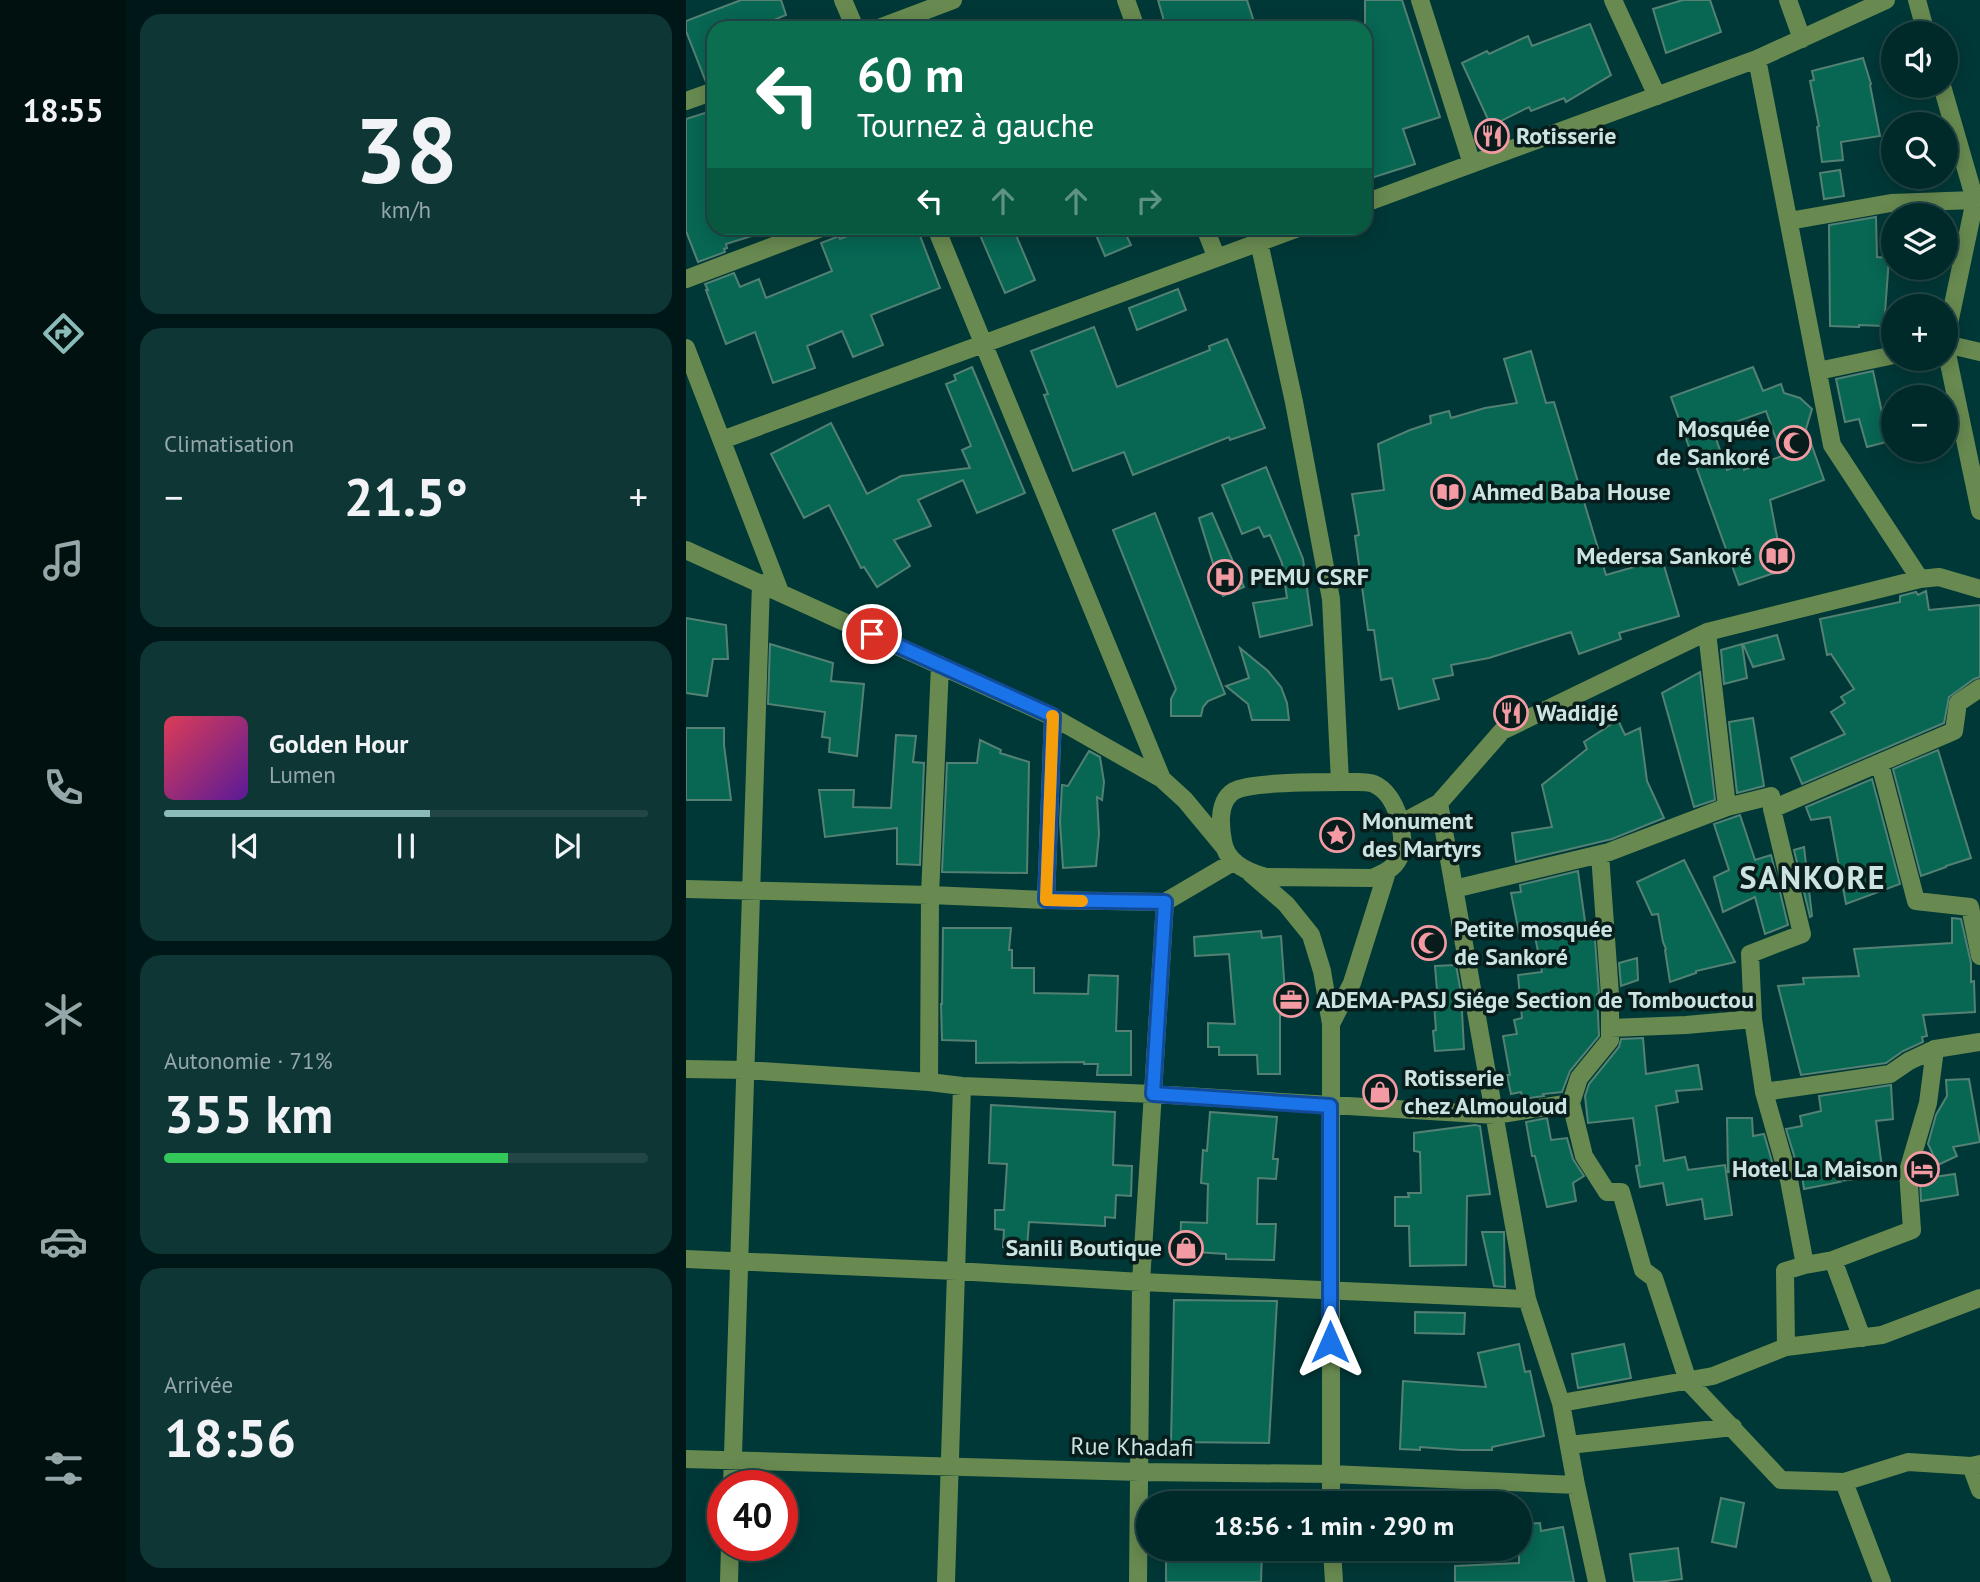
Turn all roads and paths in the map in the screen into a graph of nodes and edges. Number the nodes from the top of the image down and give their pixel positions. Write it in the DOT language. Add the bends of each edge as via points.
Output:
graph roads {
  1 [pos="843,0"];
  2 [pos="953,0"];
  3 [pos="1126,0"];
  4 [pos="1420,0"];
  5 [pos="1613,0"];
  6 [pos="1788,0"];
  7 [pos="1886,0"];
  8 [pos="1917,0"];
  9 [pos="852,21"];
  10 [pos="898,21"];
  11 [pos="1134,21"];
  12 [pos="1923,21"];
  13 [pos="1802,39"];
  14 [pos="1757,59"];
  15 [pos="707,94"];
  16 [pos="1657,96"];
  17 [pos="1945,98"];
  18 [pos="686,102"];
  19 [pos="1472,164"];
  20 [pos="1372,200"];
  21 [pos="1975,200"];
  22 [pos="1789,221"];
  23 [pos="802,235"];
  24 [pos="939,235"];
  25 [pos="1208,235"];
  26 [pos="1278,235"];
  27 [pos="1259,242"];
  28 [pos="1216,256"];
  29 [pos="686,279"];
  30 [pos="1955,294"];
  31 [pos="983,345"];
  32 [pos="686,348"];
  33 [pos="1958,348"];
  34 [pos="1980,352"];
  35 [pos="1881,358"];
  36 [pos="1818,370"];
  37 [pos="1951,371"];
  38 [pos="722,440"];
  39 [pos="1980,511"];
  40 [pos="686,550"];
  41 [pos="1920,579"];
  42 [pos="761,583"];
  43 [pos="1980,589"];
  44 [pos="780,592"];
  45 [pos="1707,632"];
  46 [pos="940,665"];
  47 [pos="1980,688"];
  48 [pos="1053,716"];
  49 [pos="1880,764"];
  50 [pos="1161,779"];
  51 [pos="1340,782"];
  52 [pos="1439,803"];
  53 [pos="1727,807"];
  54 [pos="1772,809"];
  55 [pos="1398,816"];
  56 [pos="1228,854"];
  57 [pos="1600,854"];
  58 [pos="1387,872"];
  59 [pos="1250,873"];
  60 [pos="686,889"];
  61 [pos="1454,889"];
  62 [pos="751,891"];
  63 [pos="930,895"];
  64 [pos="1046,900"];
  65 [pos="1165,902"];
  66 [pos="1980,956"];
  67 [pos="1753,1019"];
  68 [pos="1331,1024"];
  69 [pos="1610,1028"];
  70 [pos="1980,1042"];
  71 [pos="1935,1049"];
  72 [pos="686,1069"];
  73 [pos="746,1070"];
  74 [pos="929,1082"];
  75 [pos="962,1086"];
  76 [pos="1764,1092"];
  77 [pos="1153,1094"];
  78 [pos="1571,1103"];
  79 [pos="1330,1106"];
  80 [pos="1495,1115"];
  81 [pos="686,1259"];
  82 [pos="739,1260"];
  83 [pos="1833,1260"];
  84 [pos="1805,1265"];
  85 [pos="956,1271"];
  86 [pos="1141,1282"];
  87 [pos="1330,1289"];
  88 [pos="1980,1297"];
  89 [pos="1527,1299"];
  90 [pos="1862,1338"];
  91 [pos="1786,1347"];
  92 [pos="1688,1381"];
  93 [pos="1561,1403"];
  94 [pos="1733,1427"];
  95 [pos="1569,1445"];
  96 [pos="686,1458"];
  97 [pos="733,1460"];
  98 [pos="1975,1465"];
  99 [pos="950,1466"];
  100 [pos="733,1470"];
  101 [pos="1140,1472"];
  102 [pos="1331,1474"];
  103 [pos="1844,1482"];
  104 [pos="1576,1485"];
  105 [pos="1980,1490"];
  106 [pos="1331,1491"];
  107 [pos="730,1561"];
  108 [pos="1333,1561"];
  109 [pos="729,1582"];
  110 [pos="946,1582"];
  111 [pos="1138,1582"];
  112 [pos="1334,1582"];
  113 [pos="1597,1582"];
  114 [pos="1882,1582"];
  1 -- 9 [label="street"];
  2 -- 10 [label="street"];
  3 -- 11 [label="street"];
  4 -- 19 [label="street"];
  5 -- 16 [label="street"];
  6 -- 13 [label="street"];
  7 -- 13 [label="street"];
  8 -- 12 [label="street"];
  13 -- 14 [label="street"];
  14 -- 16 [label="street"];
  14 -- 22 [label="street"];
  15 -- 18 [label="street"];
  16 -- 19 [label="street"];
  17 -- 21 [label="street"];
  19 -- 20 [label="street"];
  21 -- 22 [label="street" via="1891,203"];
  21 -- 30 [label="street"];
  22 -- 36 [label="street"];
  23 -- 29 [label="street"];
  24 -- 31 [label="street"];
  25 -- 28 [label="street"];
  26 -- 27 [label="street"];
  27 -- 28 [label="street"];
  27 -- 51 [label="street" via="1331,599"];
  28 -- 31 [label="street"];
  31 -- 38 [label="street"];
  31 -- 50 [label="street"];
  32 -- 38 [label="street"];
  33 -- 34 [label="street"];
  35 -- 36 [label="street"];
  36 -- 41 [label="street" via="1832,445"];
  37 -- 39 [label="street"];
  38 -- 44 [label="street"];
  40 -- 42 [label="street"];
  41 -- 43 [label="street" via="1939,577"];
  41 -- 45 [label="street"];
  42 -- 44 [label="street"];
  42 -- 62 [label="street"];
  44 -- 46 [label="street"];
  45 -- 52 [label="street" via="1502,731"];
  45 -- 53 [label="street"];
  46 -- 48 [label="street"];
  46 -- 63 [label="street"];
  47 -- 49 [label="street" via="1958,703 1954,731"];
  48 -- 50 [label="street"];
  48 -- 64 [label="street"];
  49 -- 54 [label="street"];
  49 -- 66 [label="street" via="1916,901 1970,907"];
  50 -- 56 [label="street" via="1185,800"];
  51 -- 55 [label="street" via="1373,783 1385,792"];
  51 -- 56 [label="street" via="1250,785 1232,792 1222,806 1221,827"];
  52 -- 55 [label="street"];
  52 -- 61 [label="street"];
  53 -- 54 [label="street" via="1771,796"];
  53 -- 57 [label="street"];
  54 -- 67 [label="street" via="1802,934 1750,954"];
  55 -- 58 [label="street" via="1402,839 1398,859"];
  56 -- 59 [label="street"];
  56 -- 65 [label="street"];
  57 -- 61 [label="street"];
  57 -- 69 [label="street"];
  58 -- 59 [label="street" via="1372,878"];
  58 -- 68 [label="street" via="1352,983"];
  59 -- 68 [label="street" via="1286,904 1311,935"];
  60 -- 62 [label="street"];
  61 -- 80 [label="street"];
  62 -- 63 [label="street"];
  62 -- 73 [label="street"];
  63 -- 64 [label="street"];
  63 -- 74 [label="street"];
  64 -- 65 [label="street"];
  65 -- 77 [label="street"];
  67 -- 69 [label="street"];
  67 -- 76 [label="street"];
  68 -- 79 [label="street"];
  69 -- 78 [label="street" via="1610,1040 1580,1078"];
  70 -- 71 [label="street"];
  71 -- 76 [label="street" via="1889,1074"];
  71 -- 83 [label="street" via="1928,1103 1908,1171 1912,1230"];
  72 -- 73 [label="street"];
  73 -- 74 [label="street"];
  73 -- 82 [label="street"];
  74 -- 75 [label="street"];
  75 -- 77 [label="street"];
  75 -- 85 [label="street"];
  76 -- 84 [label="street" via="1789,1180"];
  77 -- 79 [label="street"];
  77 -- 86 [label="street"];
  78 -- 80 [label="street"];
  78 -- 92 [label="street" via="1584,1156 1607,1192 1621,1192 1643,1270 1654,1278"];
  79 -- 80 [label="street"];
  79 -- 87 [label="street"];
  80 -- 89 [label="street"];
  81 -- 82 [label="street"];
  82 -- 85 [label="street"];
  82 -- 97 [label="street"];
  83 -- 84 [label="street"];
  83 -- 90 [label="street"];
  84 -- 91 [label="street" via="1785,1271"];
  85 -- 86 [label="street"];
  85 -- 99 [label="street"];
  86 -- 87 [label="street"];
  86 -- 101 [label="street"];
  87 -- 89 [label="street"];
  87 -- 102 [label="street"];
  88 -- 90 [label="street" via="1882,1335"];
  89 -- 93 [label="street"];
  90 -- 91 [label="street"];
  91 -- 92 [label="street"];
  92 -- 93 [label="street"];
  92 -- 94 [label="street"];
  93 -- 95 [label="street"];
  94 -- 95 [label="street"];
  94 -- 103 [label="street" via="1781,1480"];
  95 -- 104 [label="street"];
  96 -- 97 [label="street, Rue Khadafi"];
  97 -- 99 [label="street, Rue Khadafi"];
  97 -- 100 [label="street"];
  98 -- 103 [label="street" via="1908,1462"];
  98 -- 105 [label="street"];
  99 -- 101 [label="street, Rue Khadafi"];
  99 -- 110 [label="street"];
  101 -- 102 [label="street, Rue Khadafi"];
  101 -- 111 [label="street"];
  102 -- 104 [label="street, Rue Khadafi"];
  102 -- 106 [label="street"];
  103 -- 114 [label="street"];
  104 -- 113 [label="street"];
  107 -- 109 [label="street"];
  108 -- 112 [label="street"];
}
